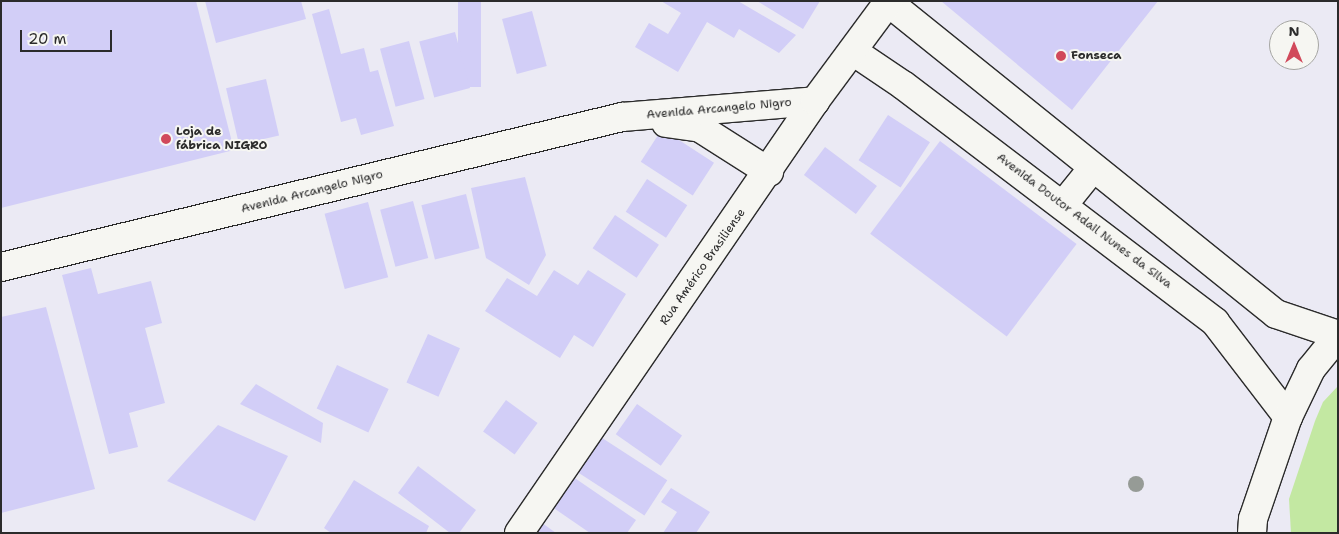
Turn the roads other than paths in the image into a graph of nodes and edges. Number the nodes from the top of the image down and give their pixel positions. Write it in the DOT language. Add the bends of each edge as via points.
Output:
graph roads {
  1 [pos="889,2"];
  2 [pos="854,52"];
  3 [pos="815,102"];
  4 [pos="622,117"];
  5 [pos="1092,168"];
  6 [pos="769,172"];
  7 [pos="1063,205"];
  8 [pos="1,267"];
  9 [pos="1338,336"];
  10 [pos="1288,417"];
  11 [pos="1255,528"];
  12 [pos="519,533"];
  1 -- 2 [label="street, Rua Américo Brasiliense"];
  1 -- 5 [label="street"];
  2 -- 3 [label="street, Rua Américo Brasiliense"];
  2 -- 7 [label="street, Avenida Doutor Adail Nunes da Silva"];
  3 -- 4 [label="street, Avenida Arcangelo Nigro"];
  3 -- 6 [label="street, Rua Américo Brasiliense"];
  4 -- 6 [label="street, Avenida Arcangelo Nigro" via="700,128"];
  4 -- 8 [label="street, Avenida Arcangelo Nigro"];
  5 -- 7 [label="street"];
  5 -- 9 [label="street" via="1276,314"];
  6 -- 12 [label="street, Rua Américo Brasiliense"];
  7 -- 10 [label="street, Avenida Doutor Adail Nunes da Silva" via="1215,322"];
  9 -- 10 [label="street" via="1312,369"];
  10 -- 11 [label="street"];
}
